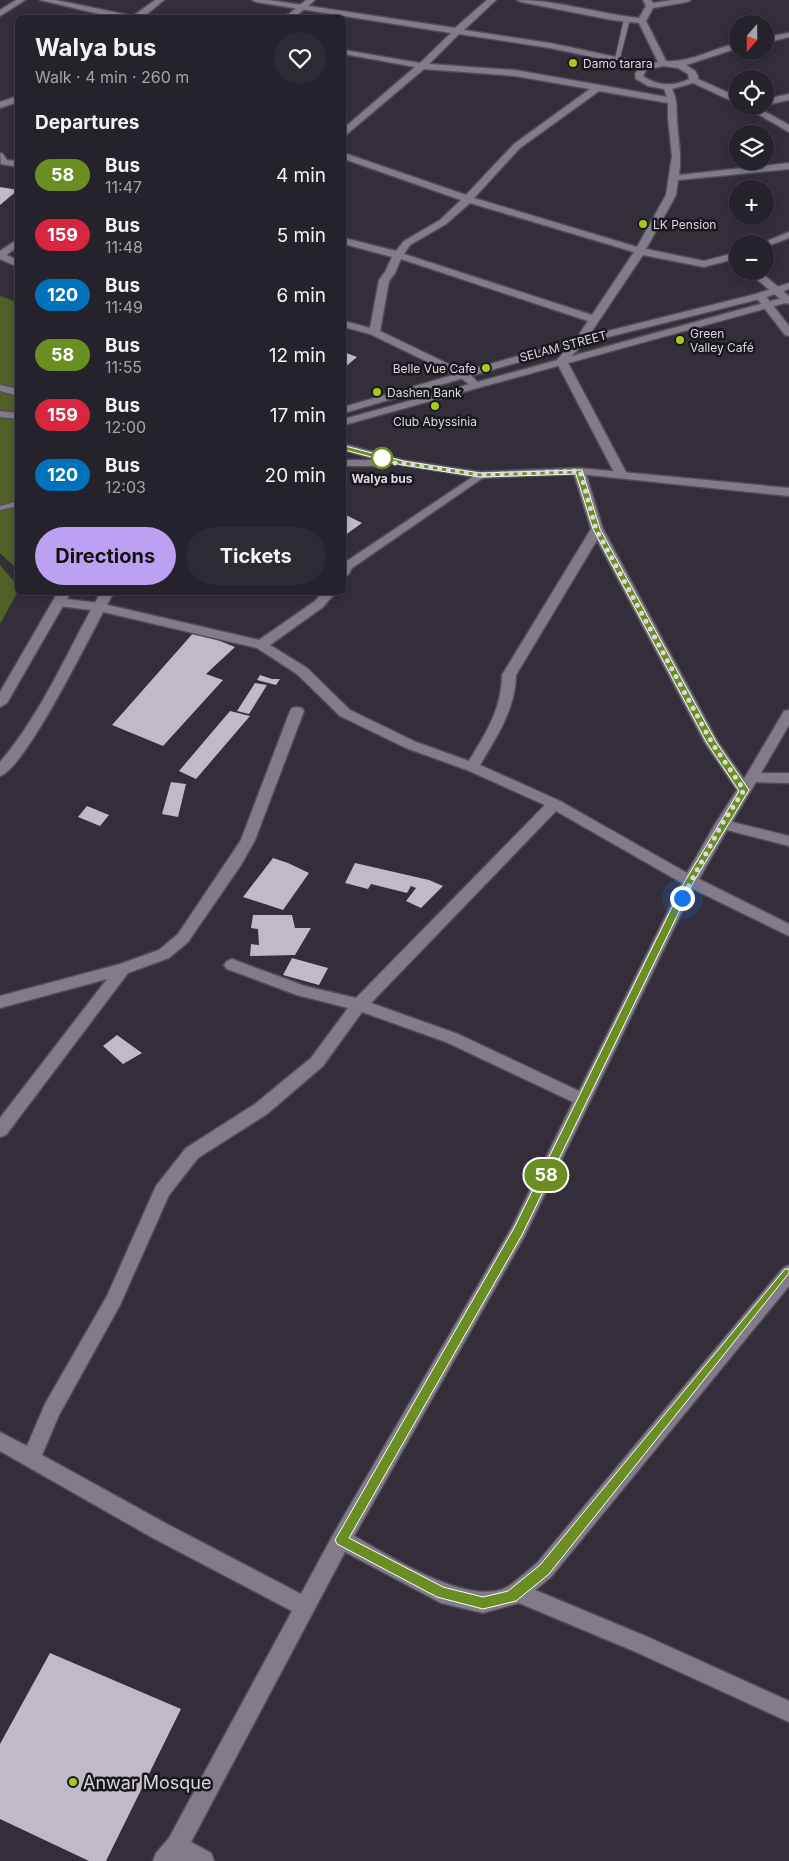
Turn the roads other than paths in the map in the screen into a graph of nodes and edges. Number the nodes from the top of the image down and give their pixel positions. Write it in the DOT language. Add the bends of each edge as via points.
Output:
graph roads {
  1 [pos="20,0"];
  2 [pos="44,0"];
  3 [pos="160,0"];
  4 [pos="256,0"];
  5 [pos="311,0"];
  6 [pos="492,0"];
  7 [pos="521,0"];
  8 [pos="687,0"];
  9 [pos="649,3"];
  10 [pos="299,9"];
  11 [pos="0,14"];
  12 [pos="116,15"];
  13 [pos="140,15"];
  14 [pos="292,15"];
  15 [pos="342,15"];
  16 [pos="346,16"];
  17 [pos="627,19"];
  18 [pos="642,21"];
  19 [pos="457,31"];
  20 [pos="789,36"];
  21 [pos="774,38"];
  22 [pos="729,47"];
  23 [pos="346,52"];
  24 [pos="617,58"];
  25 [pos="663,63"];
  26 [pos="678,65"];
  27 [pos="422,66"];
  28 [pos="647,66"];
  29 [pos="693,80"];
  30 [pos="667,86"];
  31 [pos="597,88"];
  32 [pos="729,97"];
  33 [pos="789,97"];
  34 [pos="15,100"];
  35 [pos="774,100"];
  36 [pos="673,101"];
  37 [pos="0,105"];
  38 [pos="764,115"];
  39 [pos="789,129"];
  40 [pos="346,130"];
  41 [pos="0,156"];
  42 [pos="346,157"];
  43 [pos="15,164"];
  44 [pos="789,166"];
  45 [pos="673,178"];
  46 [pos="468,199"];
  47 [pos="789,235"];
  48 [pos="774,241"];
  49 [pos="346,242"];
  50 [pos="15,244"];
  51 [pos="640,252"];
  52 [pos="398,255"];
  53 [pos="0,256"];
  54 [pos="729,259"];
  55 [pos="15,263"];
  56 [pos="763,280"];
  57 [pos="789,286"];
  58 [pos="775,290"];
  59 [pos="764,300"];
  60 [pos="788,300"];
  61 [pos="593,319"];
  62 [pos="346,325"];
  63 [pos="374,332"];
  64 [pos="789,333"];
  65 [pos="580,341"];
  66 [pos="562,361"];
  67 [pos="465,376"];
  68 [pos="475,384"];
  69 [pos="0,388"];
  70 [pos="15,392"];
  71 [pos="346,409"];
  72 [pos="0,414"];
  73 [pos="15,416"];
  74 [pos="346,421"];
  75 [pos="346,448"];
  76 [pos="346,463"];
  77 [pos="402,463"];
  78 [pos="580,471"];
  79 [pos="480,475"];
  80 [pos="622,476"];
  81 [pos="789,492"];
  82 [pos="15,504"];
  83 [pos="0,508"];
  84 [pos="596,529"];
  85 [pos="346,568"];
  86 [pos="106,595"];
  87 [pos="327,595"];
  88 [pos="62,597"];
  89 [pos="99,608"];
  90 [pos="261,644"];
  91 [pos="0,703"];
  92 [pos="297,711"];
  93 [pos="789,714"];
  94 [pos="472,767"];
  95 [pos="0,772"];
  96 [pos="789,778"];
  97 [pos="747,784"];
  98 [pos="555,804"];
  99 [pos="722,824"];
  100 [pos="789,841"];
  101 [pos="690,881"];
  102 [pos="789,931"];
  103 [pos="232,965"];
  104 [pos="123,969"];
  105 [pos="0,1002"];
  106 [pos="359,1005"];
  107 [pos="584,1100"];
  108 [pos="0,1130"];
  109 [pos="789,1273"];
  110 [pos="0,1441"];
  111 [pos="31,1459"];
  112 [pos="341,1540"];
  113 [pos="517,1592"];
  114 [pos="304,1606"];
  115 [pos="789,1712"];
  116 [pos="170,1853"];
  117 [pos="203,1861"];
  1 -- 11 [label="street"];
  2 -- 12 [label="street"];
  3 -- 13 [label="street"];
  4 -- 10 [label="street"];
  5 -- 10 [label="street"];
  6 -- 19 [label="street"];
  7 -- 17 [label="street"];
  8 -- 9 [label="street"];
  9 -- 18 [label="street"];
  10 -- 14 [label="street"];
  10 -- 15 [label="street"];
  16 -- 19 [label="street"];
  17 -- 18 [label="street"];
  17 -- 24 [label="lane"];
  18 -- 25 [label="street"];
  19 -- 24 [label="street"];
  19 -- 27 [label="street"];
  20 -- 21 [label="street"];
  22 -- 26 [label="street"];
  23 -- 27 [label="street"];
  24 -- 28 [label="street"];
  25 -- 26 [label="street"];
  25 -- 28 [label="street"];
  26 -- 29 [label="street" via="692,71"];
  27 -- 31 [label="street" via="514,73"];
  27 -- 40 [label="street"];
  28 -- 30 [label="street" via="639,74 642,80"];
  29 -- 30 [label="street" via="683,85"];
  29 -- 32 [label="street"];
  30 -- 36 [label="street"];
  31 -- 36 [label="street"];
  31 -- 46 [label="street" via="517,146"];
  33 -- 35 [label="street"];
  34 -- 37 [label="street"];
  36 -- 45 [label="street" via="677,156"];
  38 -- 39 [label="street"];
  41 -- 43 [label="street" via="4,162"];
  42 -- 46 [label="street"];
  44 -- 45 [label="street"];
  45 -- 51 [label="street" via="671,195"];
  46 -- 51 [label="street"];
  46 -- 52 [label="street" via="443,222 407,243"];
  47 -- 48 [label="street"];
  49 -- 52 [label="street"];
  50 -- 53 [label="street"];
  51 -- 54 [label="street" via="704,264"];
  51 -- 61 [label="street"];
  52 -- 61 [label="street"];
  52 -- 63 [label="street" via="384,280"];
  53 -- 55 [label="street"];
  56 -- 58 [label="street"];
  57 -- 58 [label="street, SELAM STREET"];
  58 -- 59 [label="street, SELAM STREET"];
  58 -- 60 [label="street"];
  59 -- 60 [label="street, SELAM STREET"];
  59 -- 64 [label="street"];
  59 -- 65 [label="street, SELAM STREET"];
  59 -- 66 [label="street, SELAM STREET"];
  61 -- 65 [label="street"];
  62 -- 63 [label="street"];
  63 -- 67 [label="street"];
  65 -- 66 [label="street"];
  65 -- 67 [label="street, SELAM STREET"];
  66 -- 68 [label="street, SELAM STREET"];
  66 -- 80 [label="street"];
  67 -- 68 [label="street"];
  67 -- 71 [label="street, SELAM STREET"];
  68 -- 74 [label="street, SELAM STREET"];
  69 -- 70 [label="street"];
  72 -- 73 [label="street"];
  75 -- 77 [label="street"];
  76 -- 77 [label="street"];
  77 -- 79 [label="street"];
  78 -- 79 [label="street"];
  78 -- 80 [label="street"];
  78 -- 84 [label="street"];
  79 -- 85 [label="street"];
  80 -- 81 [label="street"];
  82 -- 83 [label="lane"];
  84 -- 94 [label="street" via="510,675 510,692 500,719"];
  84 -- 97 [label="street" via="712,743"];
  86 -- 89 [label="street"];
  87 -- 90 [label="street"];
  88 -- 89 [label="street"];
  88 -- 91 [label="street"];
  89 -- 90 [label="street"];
  89 -- 95 [label="street" via="39,720"];
  90 -- 94 [label="street" via="302,671 345,713 411,745"];
  92 -- 104 [label="street" via="248,840 236,861 183,938 164,954"];
  93 -- 97 [label="street"];
  94 -- 98 [label="street"];
  96 -- 97 [label="street"];
  97 -- 99 [label="street"];
  98 -- 101 [label="street"];
  98 -- 106 [label="street"];
  99 -- 100 [label="street"];
  99 -- 101 [label="street"];
  101 -- 102 [label="street"];
  101 -- 107 [label="street"];
  103 -- 106 [label="street" via="302,991"];
  104 -- 105 [label="street"];
  104 -- 108 [label="street"];
  106 -- 107 [label="street" via="452,1038"];
  106 -- 111 [label="street" via="317,1062 261,1109 192,1153 162,1191 114,1300 52,1410"];
  107 -- 112 [label="street" via="518,1232"];
  109 -- 113 [label="street" via="544,1570"];
  110 -- 111 [label="street"];
  111 -- 114 [label="street"];
  112 -- 113 [label="street" via="441,1593 483,1603"];
  112 -- 114 [label="street"];
  113 -- 115 [label="street"];
  114 -- 116 [label="street"];
  116 -- 117 [label="street"];
}
